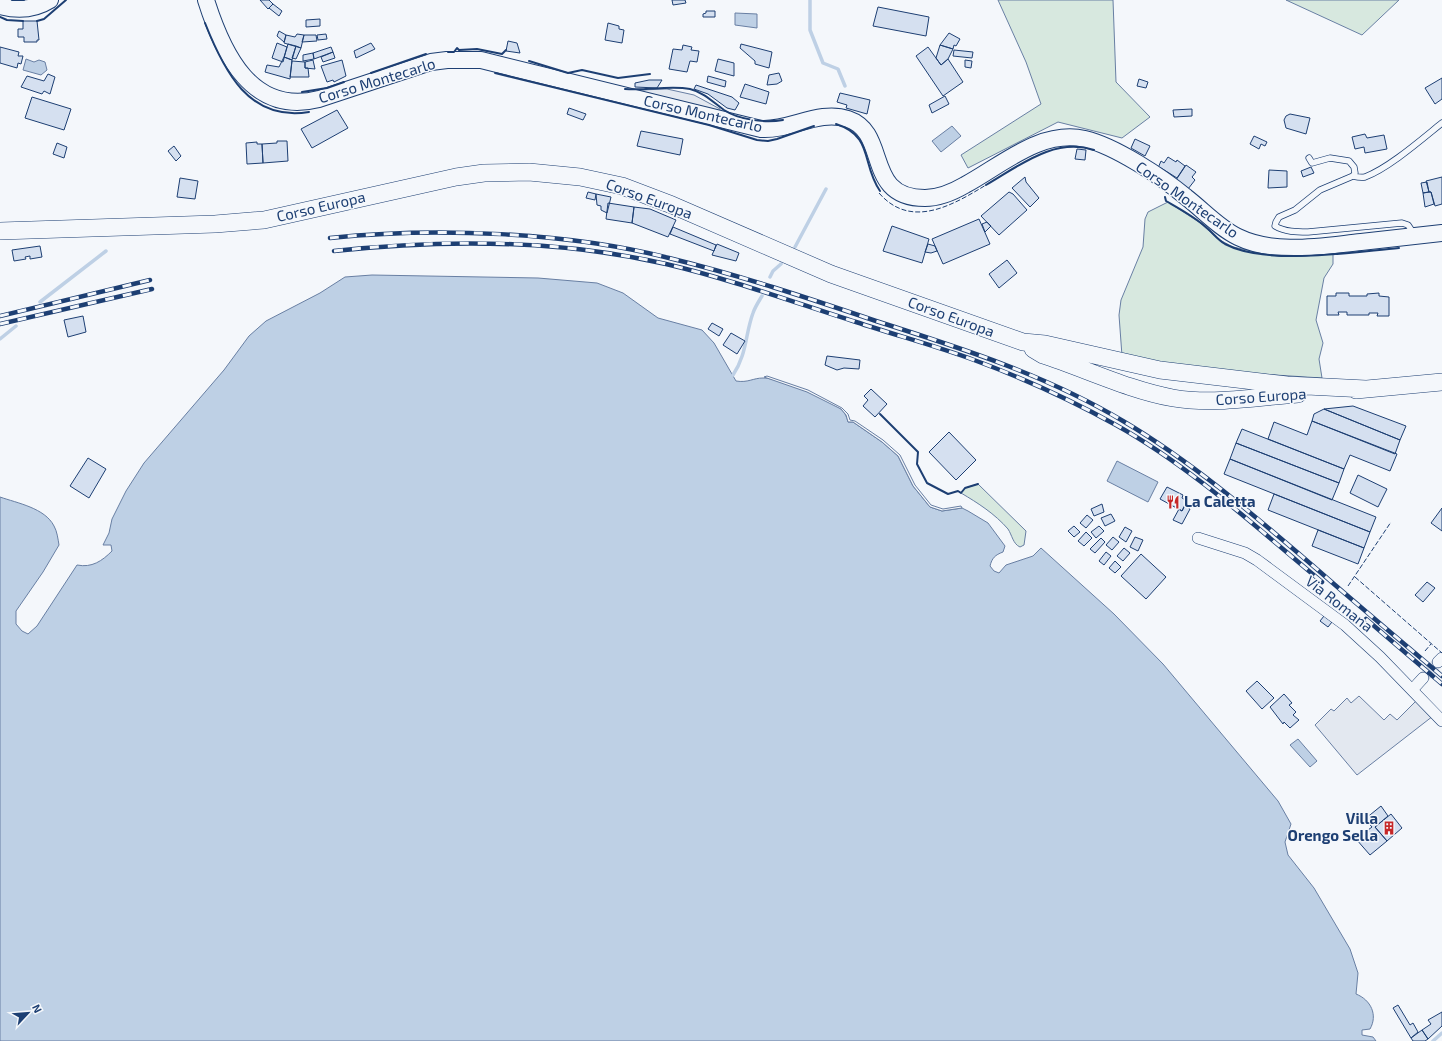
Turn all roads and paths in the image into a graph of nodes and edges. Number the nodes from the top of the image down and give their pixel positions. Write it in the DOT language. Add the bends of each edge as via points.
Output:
graph roads {
  1 [pos="50,0"];
  2 [pos="206,0"];
  3 [pos="0,6"];
  4 [pos="1442,123"];
  5 [pos="1309,158"];
  6 [pos="1353,176"];
  7 [pos="0,231"];
  8 [pos="1442,233"];
  9 [pos="1416,236"];
  10 [pos="1023,342"];
  11 [pos="1160,370"];
  12 [pos="1442,382"];
  13 [pos="1366,389"];
  14 [pos="1155,393"];
  15 [pos="1198,538"];
  16 [pos="1424,678"];
  17 [pos="1412,690"];
  18 [pos="1442,721"];
  1 -- 3 [label="main road" via="37,7 24,9"];
  2 -- 9 [label="main road, Corso Montecarlo" via="224,44 240,72 258,91 280,100 313,100 431,62 480,60 761,130 782,128 824,116 849,119 861,126 871,139 885,178 900,192 913,197 933,198 951,192 1022,151 1060,138 1078,138 1108,147 1149,171 1184,195 1226,230 1243,239 1264,244 1304,247"];
  4 -- 6 [label="lane" via="1392,161 1365,177"];
  5 -- 6 [label="lane" via="1312,162 1330,158 1349,161 1354,167"];
  6 -- 9 [label="lane" via="1320,190 1308,201 1279,217 1275,226 1294,232 1308,232 1402,223 1408,225"];
  7 -- 10 [label="main road, Corso Europa" via="264,220 484,173 554,173 605,182 640,192 831,274"];
  8 -- 9 [label="main road, Corso Montecarlo"];
  10 -- 11 [label="main road, Corso Europa" via="1045,344"];
  10 -- 14 [label="main road, Corso Europa" via="1043,355"];
  11 -- 13 [label="main road, Corso Europa" via="1287,386"];
  11 -- 14 [label="main road" via="1150,380"];
  12 -- 13 [label="main road, Corso Europa"];
  13 -- 14 [label="main road, Corso Europa" via="1206,401"];
  15 -- 17 [label="street, Via Romana" via="1245,553 1257,560 1345,625"];
  16 -- 17 [label="street"];
  17 -- 18 [label="street, Via Romana"];
}
